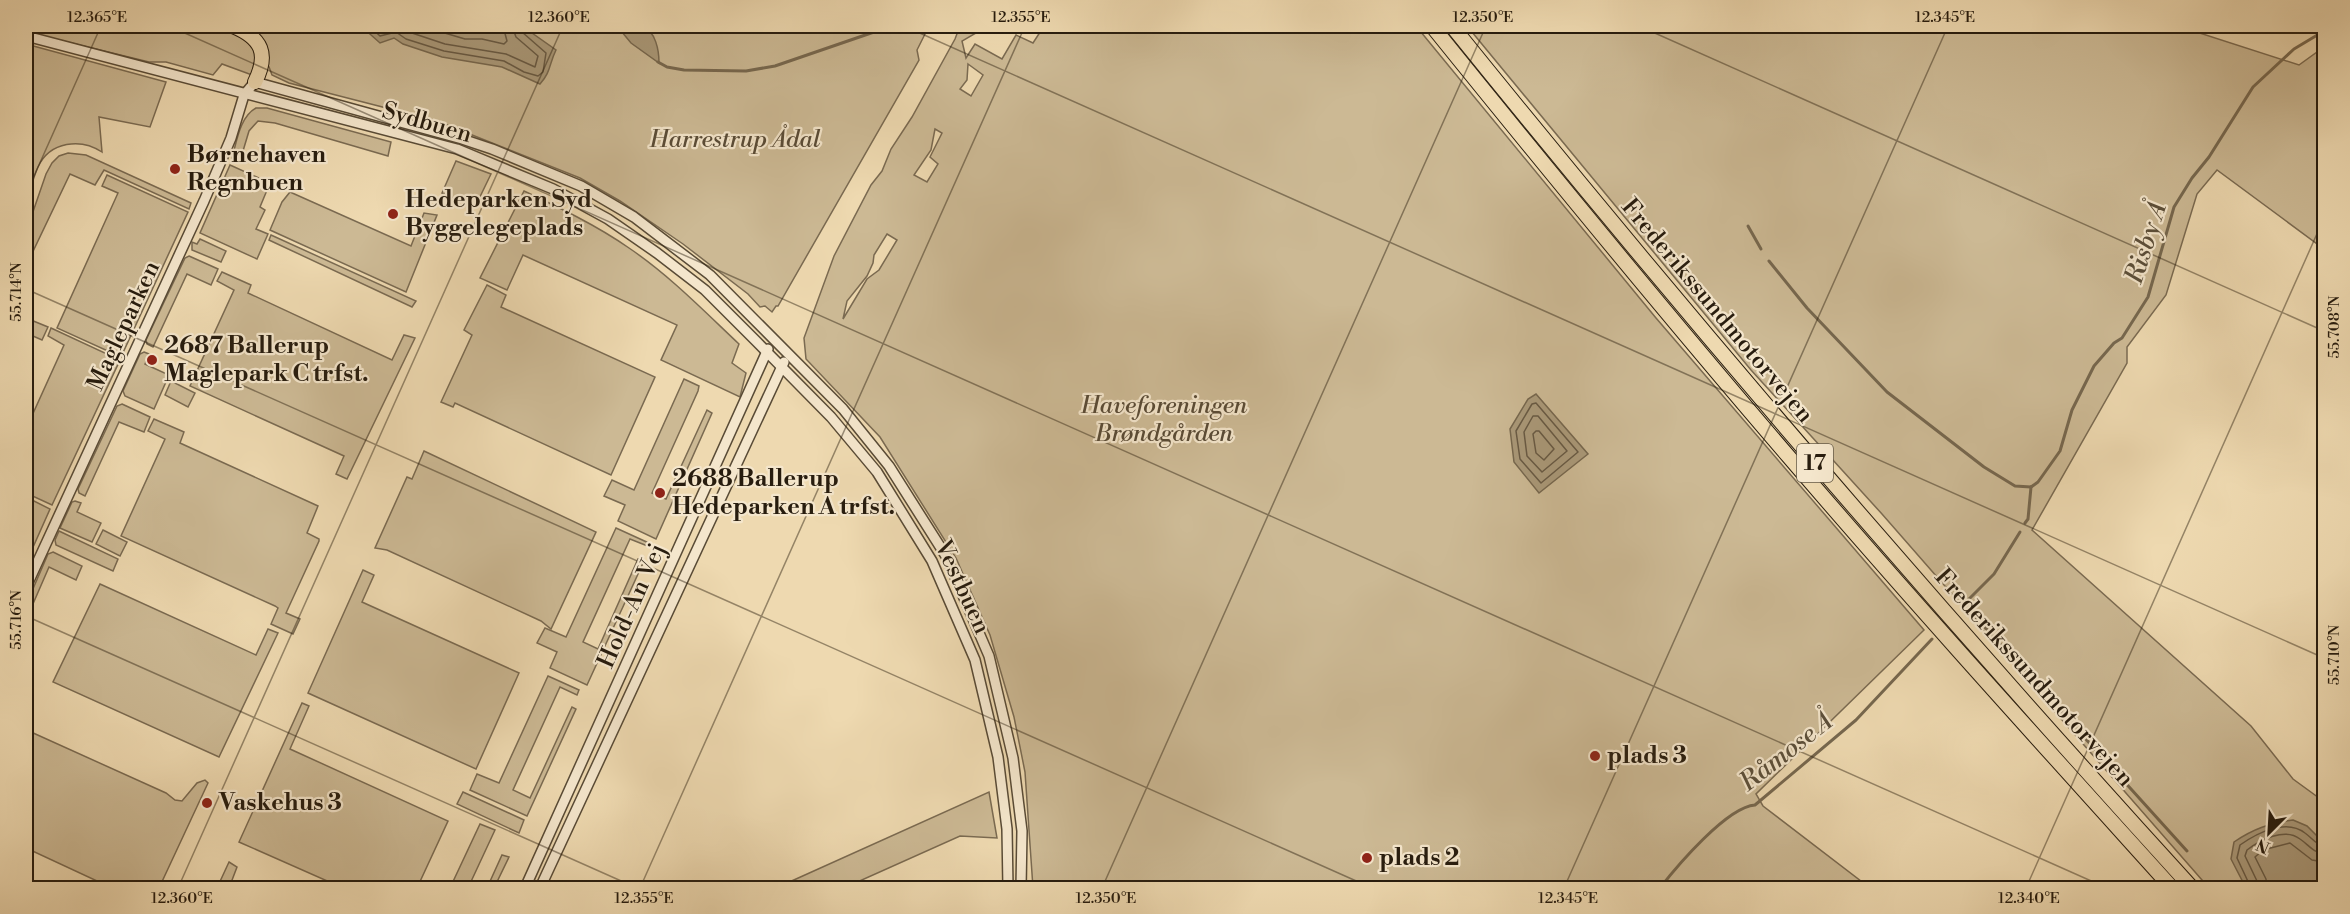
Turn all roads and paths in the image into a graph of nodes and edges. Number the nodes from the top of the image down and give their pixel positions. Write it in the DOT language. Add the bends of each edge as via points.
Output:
graph roads {
  1 [pos="233,26"];
  2 [pos="1432,26"];
  3 [pos="1452,26"];
  4 [pos="26,36"];
  5 [pos="255,82"];
  6 [pos="245,93"];
  7 [pos="773,340"];
  8 [pos="767,352"];
  9 [pos="788,355"];
  10 [pos="782,367"];
  11 [pos="26,587"];
  12 [pos="525,888"];
  13 [pos="540,888"];
  14 [pos="1008,888"];
  15 [pos="1022,888"];
  16 [pos="2172,888"];
  17 [pos="2192,888"];
  1 -- 5 [label="highway" via="260,46 264,61"];
  2 -- 16 [label="highway, Frederikssundmotorvejen / 17" via="1787,454"];
  3 -- 17 [label="highway, Frederikssundmotorvejen / 17" via="1810,457"];
  4 -- 6 [label="street, Sydbuen"];
  5 -- 6 [label="street, Magleparken"];
  5 -- 7 [label="street, Sydbuen" via="492,148 581,186 673,245 710,275"];
  6 -- 8 [label="street, Sydbuen" via="457,149 553,189 608,219 657,253 705,291"];
  6 -- 11 [label="street, Magleparken" via="204,201"];
  7 -- 8 [label="street, Hold-An Vej"];
  7 -- 9 [label="street, Sydbuen"];
  8 -- 10 [label="street, Vestbuen"];
  8 -- 12 [label="street, Hold-An Vej"];
  9 -- 10 [label="street, Hold-An Vej"];
  9 -- 15 [label="street, Vestbuen" via="843,409 889,466 946,556 989,656 1013,758 1022,831"];
  10 -- 13 [label="street, Hold-An Vej"];
  10 -- 14 [label="street, Vestbuen" via="877,472 932,561 975,660 998,757 1007,830"];
}
